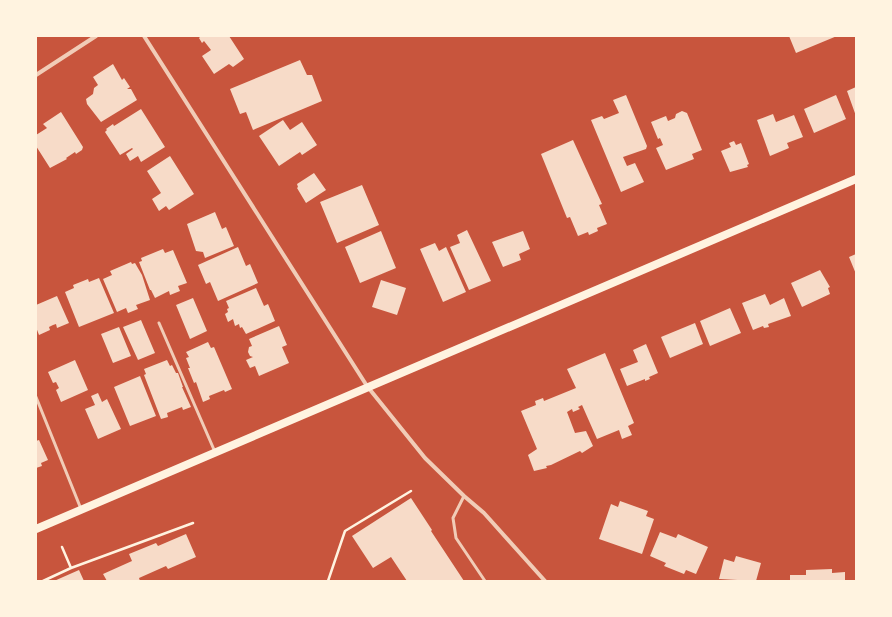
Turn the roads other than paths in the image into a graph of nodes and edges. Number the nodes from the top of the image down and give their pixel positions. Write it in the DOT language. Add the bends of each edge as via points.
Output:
graph roads {
  1 [pos="96,36"];
  2 [pos="144,36"];
  3 [pos="36,75"];
  4 [pos="856,179"];
  5 [pos="159,323"];
  6 [pos="368,386"];
  7 [pos="36,397"];
  8 [pos="215,452"];
  9 [pos="464,496"];
  10 [pos="81,509"];
  11 [pos="36,529"];
  12 [pos="485,581"];
  13 [pos="545,581"];
  1 -- 3 [label="street"];
  2 -- 6 [label="street"];
  4 -- 6 [label="main road"];
  5 -- 8 [label="lane"];
  6 -- 8 [label="main road"];
  6 -- 9 [label="street" via="425,458"];
  7 -- 10 [label="lane"];
  8 -- 10 [label="main road"];
  9 -- 12 [label="lane" via="453,518 456,538"];
  9 -- 13 [label="street" via="499,528"];
  10 -- 11 [label="main road"];
}
